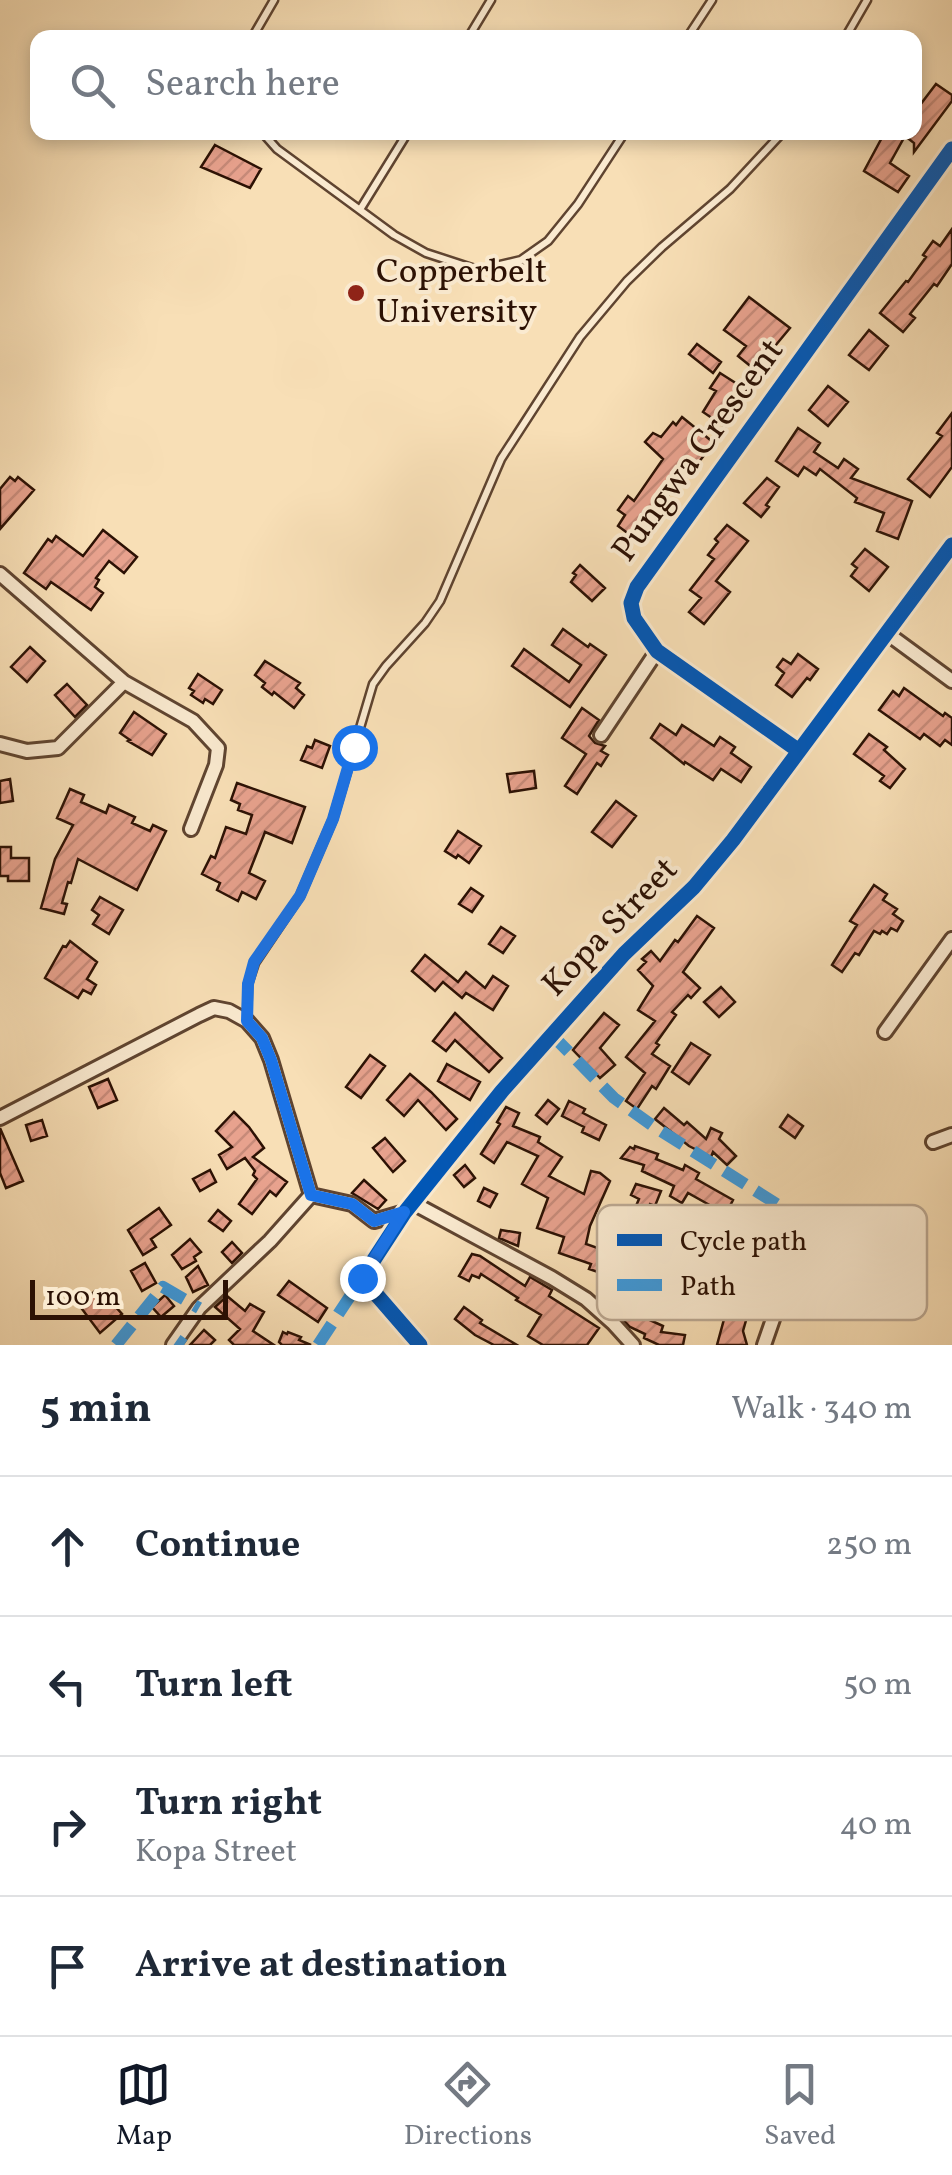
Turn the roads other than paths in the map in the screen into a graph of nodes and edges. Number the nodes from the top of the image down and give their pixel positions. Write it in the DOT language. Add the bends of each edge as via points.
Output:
graph roads {
  1 [pos="274,0"];
  2 [pos="491,0"];
  3 [pos="712,0"];
  4 [pos="868,0"];
  5 [pos="257,30"];
  6 [pos="473,30"];
  7 [pos="692,30"];
  8 [pos="850,30"];
  9 [pos="269,140"];
  10 [pos="403,140"];
  11 [pos="620,140"];
  12 [pos="776,140"];
  13 [pos="952,150"];
  14 [pos="360,208"];
  15 [pos="952,545"];
  16 [pos="0,574"];
  17 [pos="888,634"];
  18 [pos="657,651"];
  19 [pos="952,681"];
  20 [pos="124,682"];
  21 [pos="601,735"];
  22 [pos="0,744"];
  23 [pos="799,750"];
  24 [pos="191,829"];
  25 [pos="952,940"];
  26 [pos="247,1021"];
  27 [pos="885,1032"];
  28 [pos="0,1118"];
  29 [pos="952,1135"];
  30 [pos="933,1142"];
  31 [pos="311,1195"];
  32 [pos="409,1207"];
  33 [pos="597,1309"];
  34 [pos="610,1320"];
  35 [pos="773,1320"];
  36 [pos="173,1345"];
  37 [pos="420,1345"];
  38 [pos="632,1345"];
  39 [pos="764,1345"];
  1 -- 5 [label="lane"];
  2 -- 6 [label="lane"];
  3 -- 7 [label="lane"];
  4 -- 8 [label="lane"];
  9 -- 14 [label="lane"];
  10 -- 14 [label="lane"];
  11 -- 14 [label="lane" via="548,241 521,260 478,270 452,263 426,254"];
  12 -- 26 [label="lane" via="627,281 580,337 502,459 440,601 373,684 333,819 300,896 254,962"];
  13 -- 18 [label="street, Pungwa Crescent" via="637,587 634,618"];
  15 -- 17 [label="street, Kopa Street"];
  16 -- 20 [label="street"];
  17 -- 19 [label="street"];
  17 -- 23 [label="street, Kopa Street"];
  18 -- 21 [label="street"];
  18 -- 23 [label="street, Pungwa Crescent"];
  20 -- 22 [label="street" via="58,748 27,751"];
  20 -- 24 [label="street" via="193,722 218,748"];
  23 -- 32 [label="street, Kopa Street" via="694,886 551,1034"];
  25 -- 27 [label="street"];
  26 -- 28 [label="street" via="214,1008"];
  26 -- 31 [label="street" via="271,1060"];
  29 -- 30 [label="street"];
  31 -- 32 [label="street" via="352,1204 374,1221"];
  31 -- 36 [label="street" via="199,1308"];
  32 -- 33 [label="street" via="552,1278"];
  32 -- 37 [label="street, Kopa Street" via="362,1278"];
  34 -- 38 [label="street"];
  35 -- 39 [label="street"];
}
